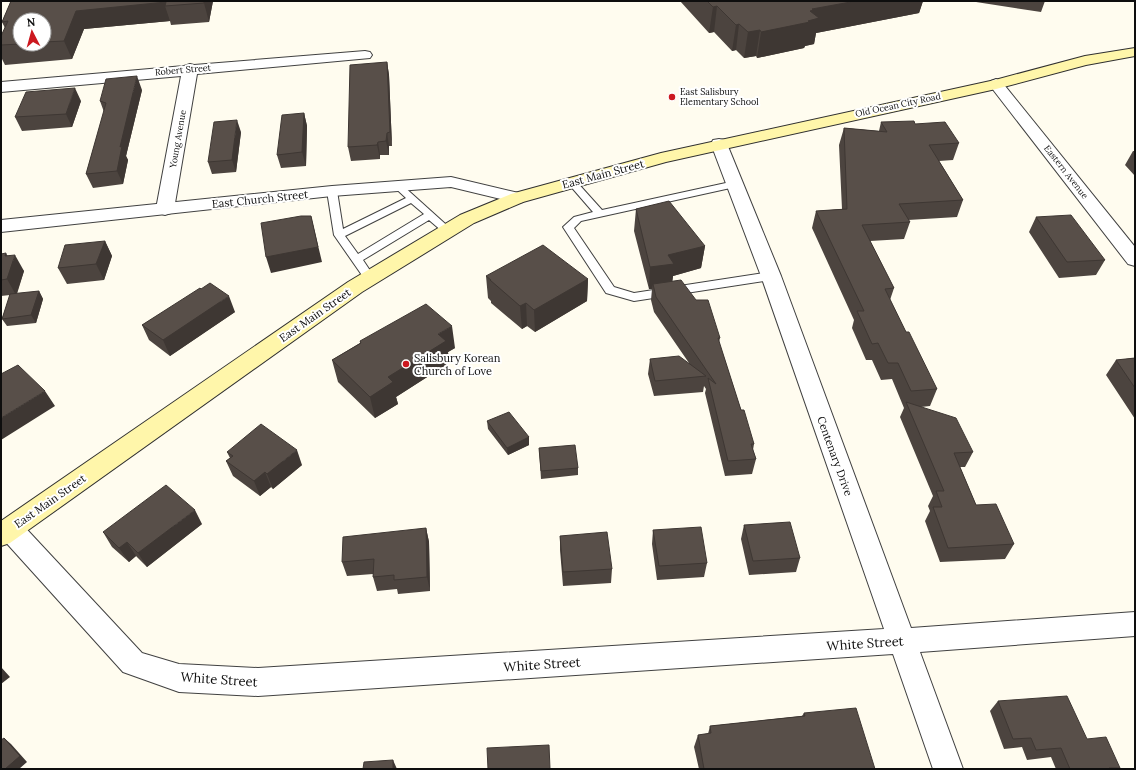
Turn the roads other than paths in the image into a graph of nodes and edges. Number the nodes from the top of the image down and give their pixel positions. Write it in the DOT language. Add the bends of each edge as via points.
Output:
graph roads {
  1 [pos="1135,52"];
  2 [pos="365,55"];
  3 [pos="190,69"];
  4 [pos="996,84"];
  5 [pos="1,87"];
  6 [pos="719,144"];
  7 [pos="661,158"];
  8 [pos="572,182"];
  9 [pos="735,184"];
  10 [pos="398,186"];
  11 [pos="332,191"];
  12 [pos="412,198"];
  13 [pos="517,198"];
  14 [pos="165,209"];
  15 [pos="600,214"];
  16 [pos="430,216"];
  17 [pos="1,226"];
  18 [pos="447,230"];
  19 [pos="339,235"];
  20 [pos="357,259"];
  21 [pos="1135,260"];
  22 [pos="771,276"];
  23 [pos="370,278"];
  24 [pos="5,532"];
  25 [pos="1135,624"];
  26 [pos="902,641"];
  27 [pos="948,769"];
  1 -- 4 [label="main road, Old Ocean City Road" via="1085,61"];
  2 -- 3 [label="street, Robert Street"];
  3 -- 5 [label="street, Robert Street"];
  3 -- 14 [label="street, Young Avenue"];
  4 -- 6 [label="main road, Old Ocean City Road"];
  4 -- 21 [label="street, Eastern Avenue"];
  6 -- 7 [label="main road, Old Ocean City Road"];
  6 -- 9 [label="street, Centenary Drive"];
  7 -- 8 [label="main road, East Main Street"];
  8 -- 13 [label="main road, East Main Street"];
  8 -- 15 [label="lane"];
  9 -- 15 [label="lane"];
  9 -- 22 [label="street, Centenary Drive"];
  10 -- 11 [label="street, East Church Street"];
  10 -- 12 [label="lane"];
  10 -- 13 [label="street, East Church Street" via="451,182"];
  11 -- 14 [label="street, East Church Street"];
  11 -- 19 [label="lane"];
  12 -- 16 [label="lane"];
  12 -- 19 [label="lane"];
  13 -- 18 [label="main road, East Main Street"];
  14 -- 17 [label="street, East Church Street"];
  15 -- 22 [label="lane" via="578,219 568,227 610,290 634,297"];
  16 -- 18 [label="lane"];
  16 -- 20 [label="lane"];
  18 -- 23 [label="main road, East Main Street"];
  19 -- 20 [label="lane"];
  20 -- 23 [label="lane"];
  22 -- 26 [label="street, Centenary Drive"];
  23 -- 24 [label="main road, East Main Street"];
  24 -- 26 [label="street, White Street" via="134,664 179,678 258,682"];
  25 -- 26 [label="street, White Street"];
  26 -- 27 [label="street, Centenary Drive"];
}
